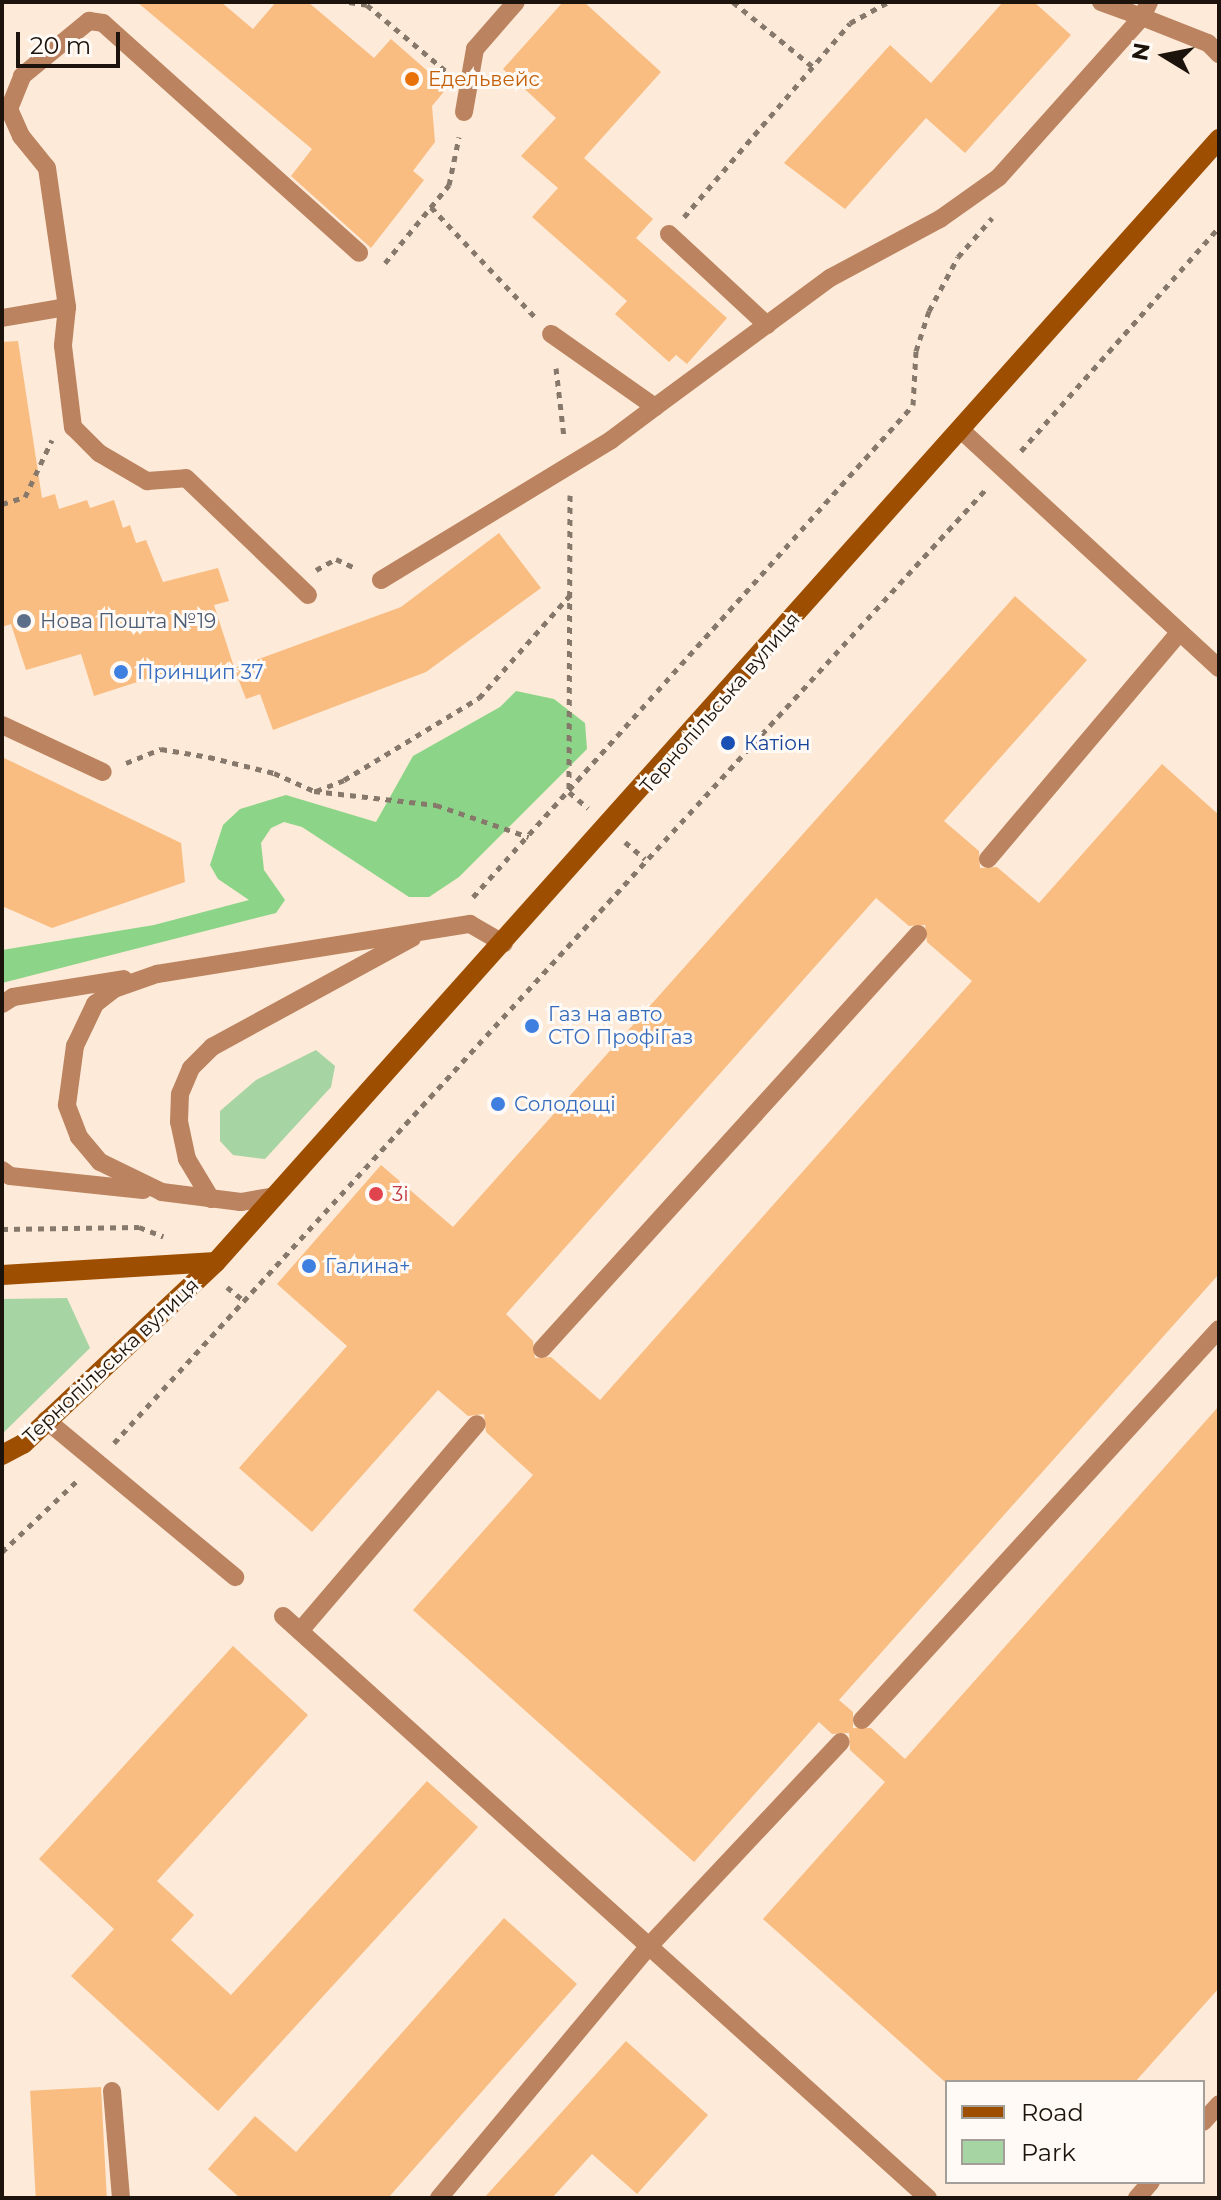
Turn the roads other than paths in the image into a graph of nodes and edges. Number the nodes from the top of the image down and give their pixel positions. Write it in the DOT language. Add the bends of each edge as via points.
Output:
graph roads {
  1 [pos="516,2"];
  2 [pos="1101,2"];
  3 [pos="1146,10"];
  4 [pos="1219,54"];
  5 [pos="6,110"];
  6 [pos="464,112"];
  7 [pos="1219,139"];
  8 [pos="669,234"];
  9 [pos="359,253"];
  10 [pos="67,307"];
  11 [pos="2,318"];
  12 [pos="767,325"];
  13 [pos="551,334"];
  14 [pos="655,407"];
  15 [pos="961,430"];
  16 [pos="381,580"];
  17 [pos="308,595"];
  18 [pos="1180,632"];
  19 [pos="1219,668"];
  20 [pos="2,725"];
  21 [pos="103,772"];
  22 [pos="988,859"];
  23 [pos="422,933"];
  24 [pos="918,934"];
  25 [pos="504,944"];
  26 [pos="157,974"];
  27 [pos="2,1004"];
  28 [pos="2,1170"];
  29 [pos="162,1192"];
  30 [pos="275,1196"];
  31 [pos="211,1199"];
  32 [pos="216,1262"];
  33 [pos="2,1275"];
  34 [pos="1219,1329"];
  35 [pos="542,1349"];
  36 [pos="46,1420"];
  37 [pos="477,1424"];
  38 [pos="2,1455"];
  39 [pos="235,1577"];
  40 [pos="283,1616"];
  41 [pos="300,1631"];
  42 [pos="862,1720"];
  43 [pos="841,1742"];
  44 [pos="651,1944"];
  45 [pos="112,2091"];
  46 [pos="1219,2104"];
  47 [pos="1205,2120"];
  48 [pos="121,2198"];
  49 [pos="439,2198"];
  50 [pos="928,2198"];
  1 -- 6 [label="lane" via="475,49"];
  2 -- 3 [label="lane"];
  3 -- 4 [label="lane"];
  3 -- 12 [label="lane" via="999,177 940,219 830,278"];
  5 -- 9 [label="lane" via="22,76 89,21 103,23"];
  5 -- 10 [label="lane" via="47,168"];
  7 -- 15 [label="main road, Тернопільська вулиця"];
  8 -- 12 [label="lane"];
  10 -- 11 [label="lane"];
  10 -- 17 [label="lane" via="63,346 73,427 99,453 147,481 186,478"];
  12 -- 14 [label="lane"];
  13 -- 14 [label="lane"];
  14 -- 16 [label="lane"];
  15 -- 18 [label="lane"];
  15 -- 25 [label="main road, Тернопільська вулиця"];
  18 -- 19 [label="lane"];
  18 -- 22 [label="lane"];
  20 -- 21 [label="lane"];
  23 -- 25 [label="lane" via="470,924"];
  23 -- 26 [label="lane"];
  23 -- 31 [label="lane" via="212,1047 191,1068 180,1094 179,1122 187,1159"];
  24 -- 35 [label="lane"];
  25 -- 30 [label="main road, Тернопільська вулиця"];
  26 -- 27 [label="lane" via="13,997"];
  26 -- 29 [label="lane" via="114,989 95,1004 75,1046 67,1105 79,1137 100,1162"];
  28 -- 29 [label="lane" via="10,1176"];
  29 -- 31 [label="lane"];
  30 -- 31 [label="lane" via="241,1202"];
  30 -- 32 [label="main road, Тернопільська вулиця"];
  32 -- 33 [label="main road, Тернопільська вулиця"];
  32 -- 36 [label="main road, Тернопільська вулиця"];
  34 -- 42 [label="lane"];
  36 -- 38 [label="main road, Тернопільська вулиця" via="23,1444"];
  36 -- 39 [label="lane"];
  37 -- 41 [label="lane"];
  40 -- 41 [label="lane"];
  41 -- 44 [label="lane"];
  43 -- 44 [label="lane"];
  44 -- 49 [label="lane"];
  44 -- 50 [label="lane"];
  45 -- 48 [label="lane"];
  46 -- 47 [label="lane"];
}
